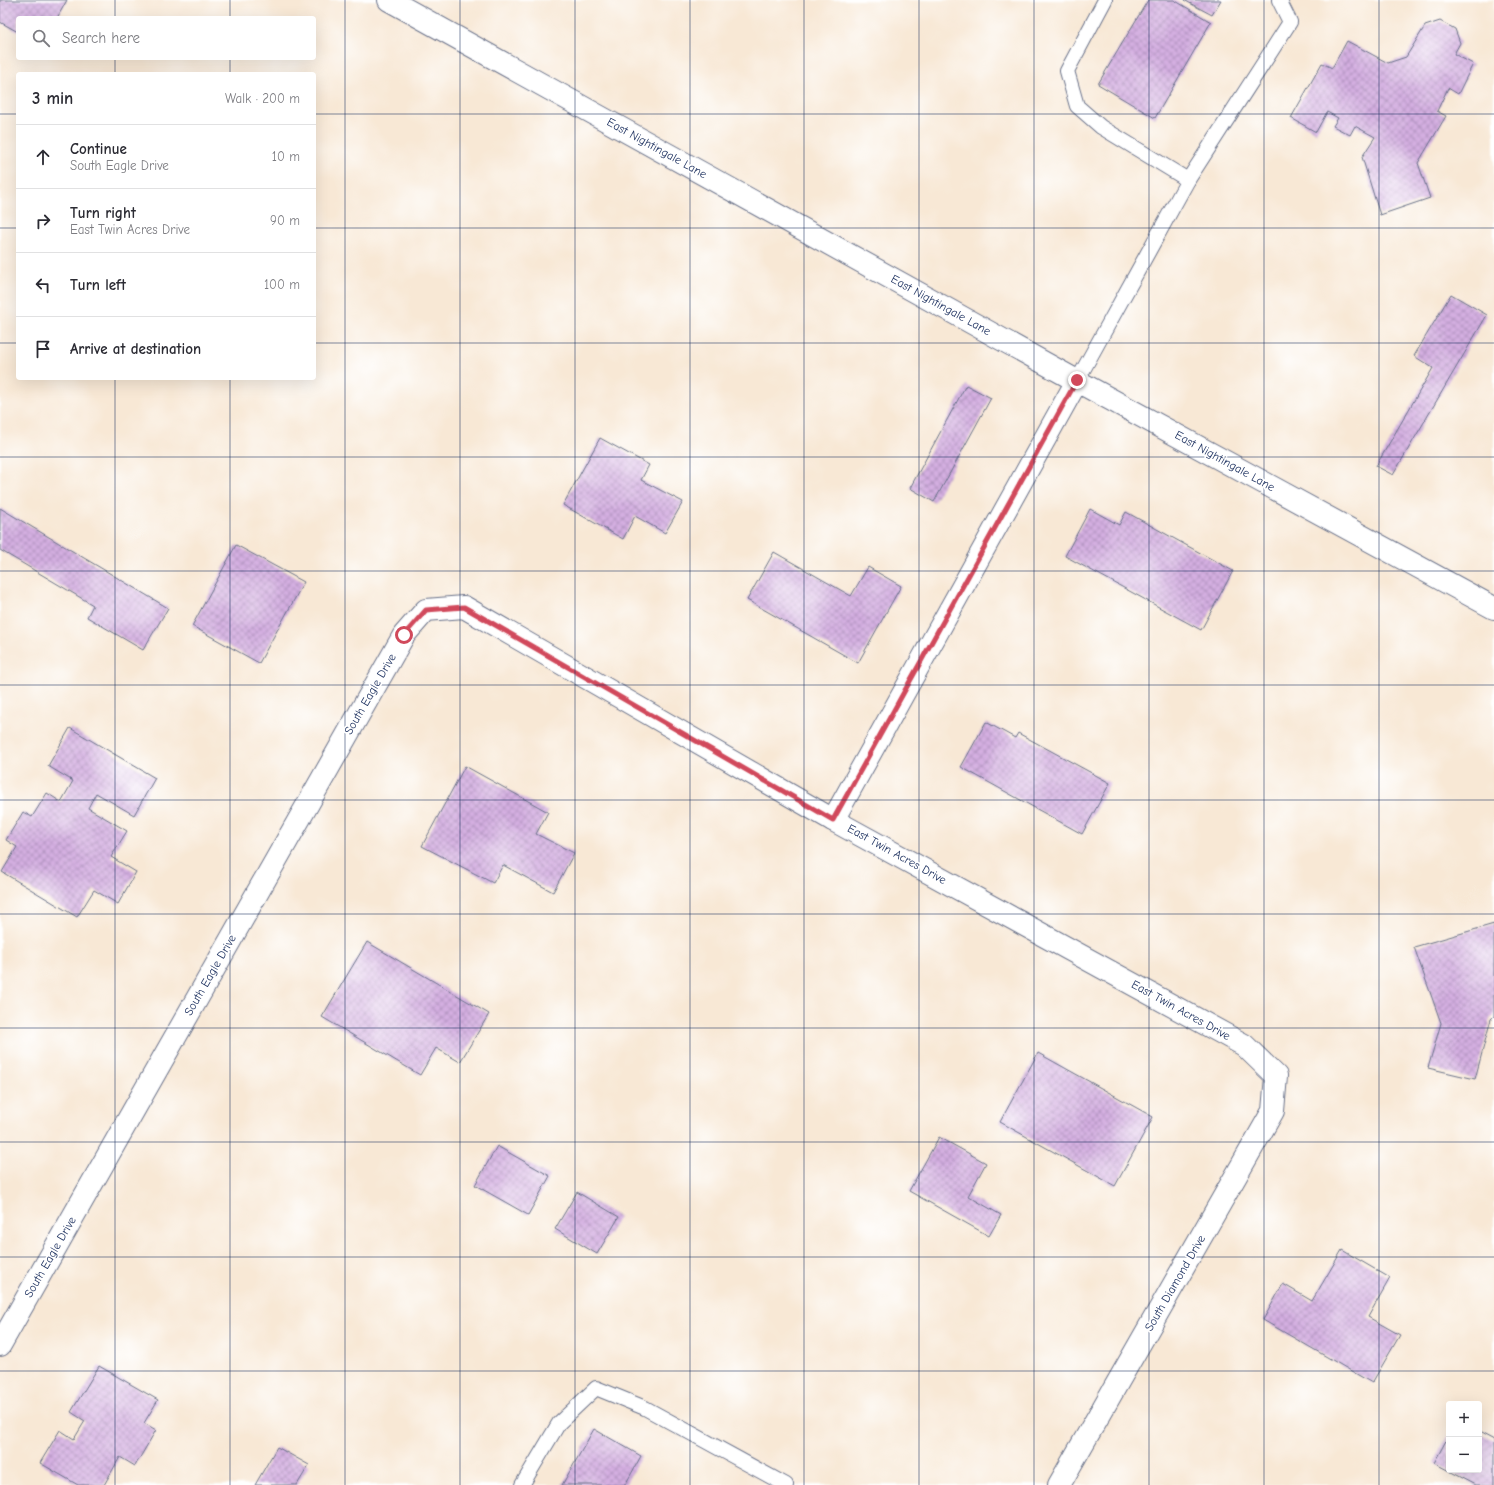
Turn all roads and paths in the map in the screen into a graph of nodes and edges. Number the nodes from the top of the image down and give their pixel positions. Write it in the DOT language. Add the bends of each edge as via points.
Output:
graph roads {
  1 [pos="389,0"];
  2 [pos="1105,0"];
  3 [pos="1279,0"];
  4 [pos="1188,180"];
  5 [pos="1077,380"];
  6 [pos="1494,608"];
  7 [pos="426,610"];
  8 [pos="833,820"];
  9 [pos="1276,1076"];
  10 [pos="0,1345"];
  11 [pos="522,1485"];
  12 [pos="786,1485"];
  13 [pos="1059,1485"];
  1 -- 5 [label="street, East Nightingale Lane"];
  2 -- 4 [label="lane" via="1067,71 1077,106 1101,127"];
  3 -- 4 [label="lane" via="1290,22"];
  4 -- 5 [label="lane"];
  5 -- 6 [label="street, East Nightingale Lane"];
  5 -- 8 [label="street"];
  7 -- 8 [label="street, East Twin Acres Drive" via="464,607"];
  7 -- 10 [label="street, South Eagle Drive" via="404,635"];
  8 -- 9 [label="street, East Twin Acres Drive" via="1244,1045"];
  9 -- 13 [label="street, South Diamond Drive" via="1273,1111"];
  11 -- 12 [label="lane" via="559,1423 596,1388 645,1408"];
}
